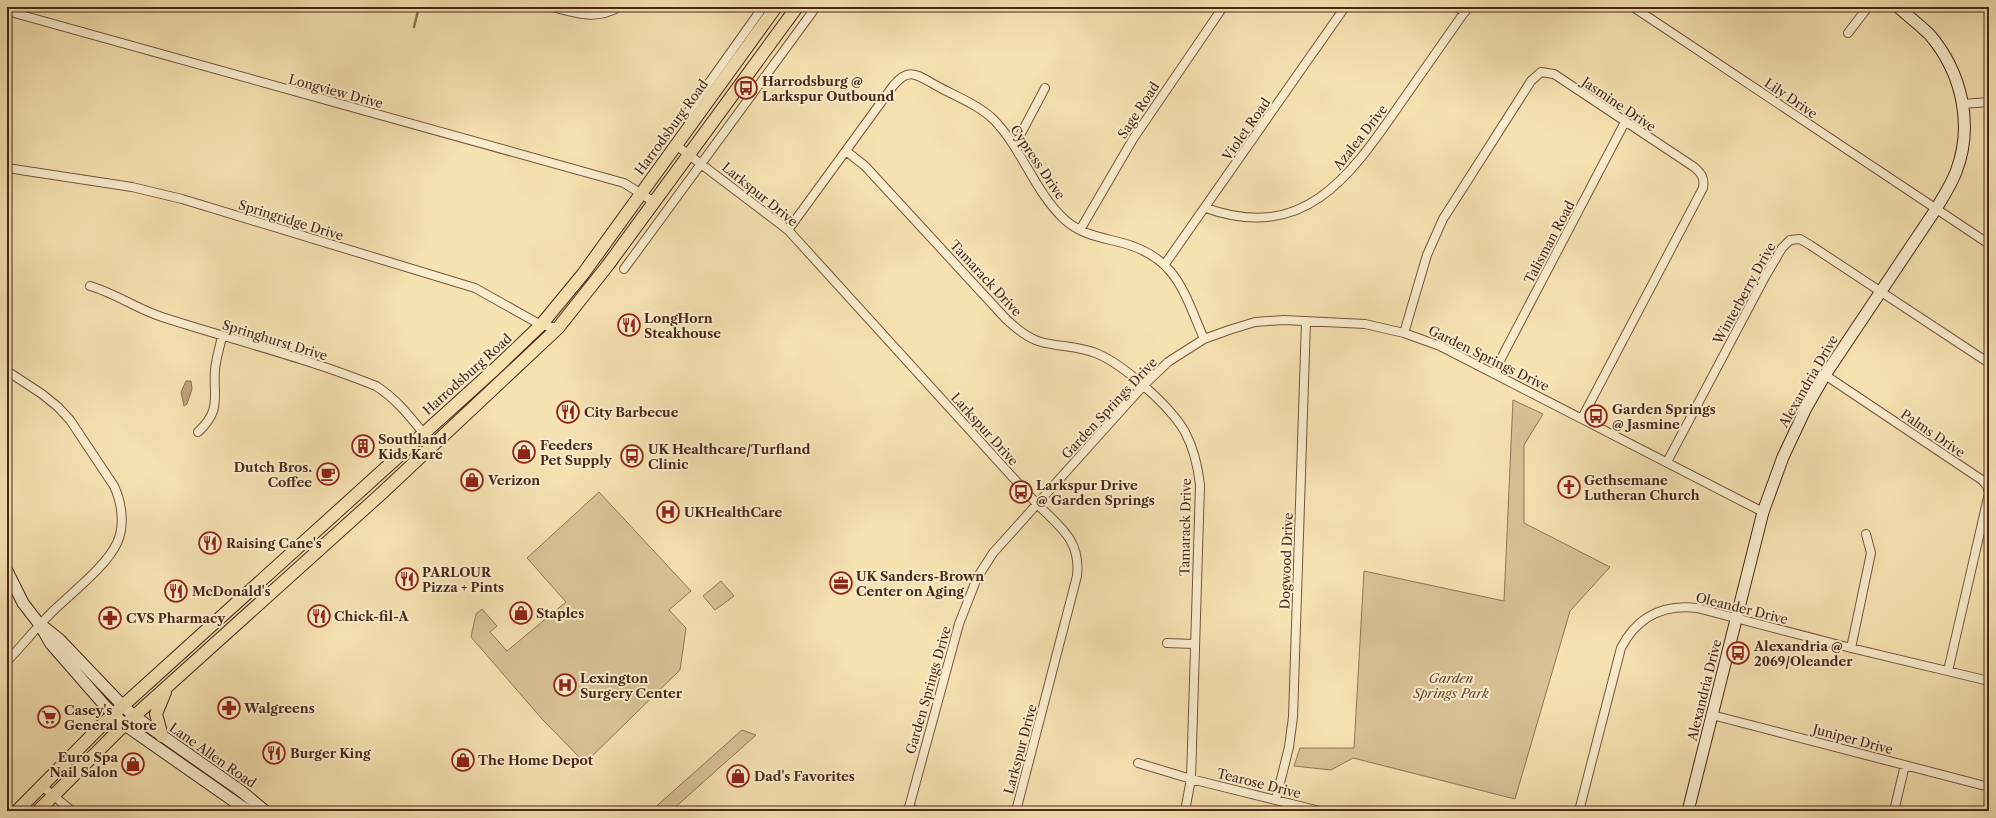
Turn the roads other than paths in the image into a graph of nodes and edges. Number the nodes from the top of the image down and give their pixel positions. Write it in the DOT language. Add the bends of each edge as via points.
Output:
graph roads {
  1 [pos="553,7"];
  2 [pos="619,7"];
  3 [pos="763,7"];
  4 [pos="776,7"];
  5 [pos="796,7"];
  6 [pos="816,7"];
  7 [pos="1223,7"];
  8 [pos="1345,7"];
  9 [pos="1456,7"];
  10 [pos="1633,7"];
  11 [pos="1868,7"];
  12 [pos="1898,7"];
  13 [pos="1466,10"];
  14 [pos="7,12"];
  15 [pos="1848,33"];
  16 [pos="1045,88"];
  17 [pos="1989,102"];
  18 [pos="1963,104"];
  19 [pos="684,118"];
  20 [pos="1625,122"];
  21 [pos="676,145"];
  22 [pos="1015,145"];
  23 [pos="846,151"];
  24 [pos="690,154"];
  25 [pos="701,163"];
  26 [pos="7,168"];
  27 [pos="640,193"];
  28 [pos="654,202"];
  29 [pos="1206,208"];
  30 [pos="1936,210"];
  31 [pos="788,230"];
  32 [pos="1080,230"];
  33 [pos="1989,244"];
  34 [pos="1165,264"];
  35 [pos="624,269"];
  36 [pos="90,286"];
  37 [pos="1880,292"];
  38 [pos="1306,321"];
  39 [pos="541,325"];
  40 [pos="558,328"];
  41 [pos="1404,333"];
  42 [pos="222,336"];
  43 [pos="1204,339"];
  44 [pos="1989,363"];
  45 [pos="7,371"];
  46 [pos="1494,372"];
  47 [pos="1825,376"];
  48 [pos="1143,386"];
  49 [pos="1582,418"];
  50 [pos="198,432"];
  51 [pos="423,433"];
  52 [pos="434,446"];
  53 [pos="1667,462"];
  54 [pos="1037,504"];
  55 [pos="1763,512"];
  56 [pos="1866,534"];
  57 [pos="7,572"];
  58 [pos="1737,618"];
  59 [pos="40,624"];
  60 [pos="1167,643"];
  61 [pos="1194,644"];
  62 [pos="1851,648"];
  63 [pos="7,661"];
  64 [pos="1948,671"];
  65 [pos="1989,681"];
  66 [pos="169,684"];
  67 [pos="123,706"];
  68 [pos="114,714"];
  69 [pos="1712,715"];
  70 [pos="134,716"];
  71 [pos="125,725"];
  72 [pos="162,736"];
  73 [pos="1138,763"];
  74 [pos="1905,765"];
  75 [pos="1191,779"];
  76 [pos="42,786"];
  77 [pos="1989,787"];
  78 [pos="53,796"];
  79 [pos="1276,799"];
  80 [pos="908,810"];
  81 [pos="17,811"];
  82 [pos="38,811"];
  83 [pos="72,811"];
  84 [pos="248,811"];
  85 [pos="265,811"];
  86 [pos="918,811"];
  87 [pos="1016,811"];
  88 [pos="1185,811"];
  89 [pos="1320,811"];
  90 [pos="1579,811"];
  91 [pos="1688,811"];
  92 [pos="1894,811"];
  1 -- 2 [label="street" via="595,16"];
  3 -- 19 [label="street"];
  4 -- 21 [label="main road, Harrodsburg Road"];
  5 -- 24 [label="main road"];
  6 -- 25 [label="street"];
  7 -- 32 [label="street, Sage Road" via="1133,139"];
  8 -- 29 [label="street, Violet Road"];
  9 -- 13 [label="street"];
  10 -- 30 [label="street, Lily Drive"];
  11 -- 15 [label="street"];
  12 -- 18 [label="street, Alexandria Drive" via="1940,48 1954,73"];
  13 -- 29 [label="street, Azalea Drive" via="1373,143 1351,171 1327,191 1294,212 1271,217 1243,217"];
  14 -- 27 [label="street, Longview Drive" via="624,183"];
  16 -- 22 [label="street"];
  17 -- 18 [label="street"];
  18 -- 30 [label="street, Alexandria Drive" via="1964,138 1960,159"];
  20 -- 41 [label="street, Jasmine Drive" via="1554,74 1541,72 1536,75 1443,219 1427,255"];
  20 -- 46 [label="street, Talisman Road"];
  20 -- 49 [label="street, Jasmine Drive" via="1694,167 1700,172 1704,183"];
  21 -- 24 [label="street, Larkspur Drive"];
  21 -- 27 [label="main road, Harrodsburg Road"];
  22 -- 23 [label="street, Cypress Drive" via="984,112 923,78 908,74 901,76"];
  22 -- 32 [label="street, Cypress Drive" via="1052,205 1064,220"];
  23 -- 31 [label="street, Cypress Drive"];
  23 -- 48 [label="street, Tamarack Drive" via="865,166 1021,331 1041,342 1097,354 1116,364"];
  24 -- 25 [label="street, Larkspur Drive"];
  24 -- 28 [label="main road"];
  25 -- 31 [label="street, Larkspur Drive"];
  25 -- 35 [label="street"];
  26 -- 39 [label="street, Springridge Drive" via="132,187 182,199 475,288"];
  27 -- 28 [label="street, Longview Drive"];
  27 -- 39 [label="main road, Harrodsburg Road" via="583,274"];
  28 -- 40 [label="main road"];
  29 -- 34 [label="street, Violet Road"];
  30 -- 33 [label="street, Lily Drive"];
  30 -- 37 [label="street, Alexandria Drive"];
  31 -- 54 [label="street, Larkspur Drive"];
  32 -- 34 [label="street, Cypress Drive" via="1141,248"];
  34 -- 43 [label="street, Cypress Drive" via="1185,294"];
  36 -- 42 [label="street, Springhurst Drive" via="113,294 147,312"];
  37 -- 44 [label="street, Winterberry Drive"];
  37 -- 47 [label="street, Alexandria Drive"];
  37 -- 53 [label="street, Winterberry Drive" via="1804,241 1790,240 1764,277"];
  38 -- 41 [label="street, Garden Springs Drive" via="1365,324"];
  38 -- 43 [label="street, Garden Springs Drive" via="1255,322"];
  38 -- 79 [label="street, Dogwood Drive" via="1293,717 1289,747"];
  39 -- 40 [label="street, Springridge Drive"];
  39 -- 51 [label="main road, Harrodsburg Road"];
  40 -- 52 [label="main road"];
  41 -- 46 [label="street, Garden Springs Drive" via="1440,346"];
  42 -- 50 [label="street" via="215,370 214,409 211,418"];
  42 -- 51 [label="street, Springhurst Drive" via="376,386 386,392"];
  43 -- 48 [label="street, Garden Springs Drive" via="1168,362"];
  45 -- 59 [label="street" via="50,399 70,420 105,471 117,492 120,504 121,529 115,548"];
  46 -- 49 [label="street, Garden Springs Drive"];
  47 -- 55 [label="street, Alexandria Drive" via="1792,436"];
  47 -- 64 [label="street, Palms Drive" via="1988,486 1989,493"];
  48 -- 54 [label="street, Garden Springs Drive"];
  48 -- 61 [label="street, Tamarack Drive" via="1179,422 1198,468 1200,502"];
  49 -- 53 [label="street, Garden Springs Drive"];
  51 -- 52 [label="street, Springhurst Drive"];
  51 -- 67 [label="main road, Harrodsburg Road"];
  52 -- 66 [label="main road" via="248,616"];
  53 -- 55 [label="street, Garden Springs Drive"];
  54 -- 80 [label="street, Garden Springs Drive" via="993,553 977,578 955,637"];
  54 -- 87 [label="street, Larkspur Drive" via="1074,543 1078,565"];
  55 -- 58 [label="street, Alexandria Drive"];
  56 -- 62 [label="street" via="1871,553"];
  57 -- 59 [label="street, Lane Allen Road" via="23,603"];
  58 -- 62 [label="street, Oleander Drive"];
  58 -- 69 [label="street, Alexandria Drive"];
  58 -- 90 [label="street, Oleander Drive" via="1682,606 1658,612 1634,628 1621,648 1615,666"];
  59 -- 63 [label="street"];
  59 -- 67 [label="street, Lane Allen Road" via="60,638"];
  59 -- 68 [label="street, Lane Allen Road" via="51,644"];
  60 -- 61 [label="street"];
  61 -- 75 [label="street, Tamarack Drive"];
  62 -- 64 [label="street, Oleander Drive"];
  64 -- 65 [label="street, Oleander Drive"];
  66 -- 70 [label="main road"];
  66 -- 72 [label="main road" via="156,714"];
  67 -- 68 [label="main road, Harrodsburg Road"];
  67 -- 70 [label="street, Lane Allen Road"];
  68 -- 71 [label="street, Lane Allen Road"];
  68 -- 76 [label="main road, Harrodsburg Road"];
  69 -- 74 [label="street, Juniper Drive"];
  69 -- 91 [label="street, Alexandria Drive"];
  70 -- 71 [label="main road"];
  70 -- 72 [label="street, Lane Allen Road"];
  71 -- 78 [label="main road"];
  71 -- 84 [label="street, Lane Allen Road"];
  72 -- 85 [label="street, Lane Allen Road" via="241,791"];
  73 -- 75 [label="street, Tearose Drive"];
  74 -- 77 [label="street, Juniper Drive"];
  74 -- 92 [label="street"];
  75 -- 79 [label="street, Tearose Drive"];
  75 -- 88 [label="street, Tamarack Drive"];
  76 -- 78 [label="street"];
  76 -- 81 [label="main road, Harrodsburg Road"];
  78 -- 82 [label="main road"];
  78 -- 83 [label="street"];
  79 -- 89 [label="street, Tearose Drive"];
  80 -- 86 [label="street"];
}
